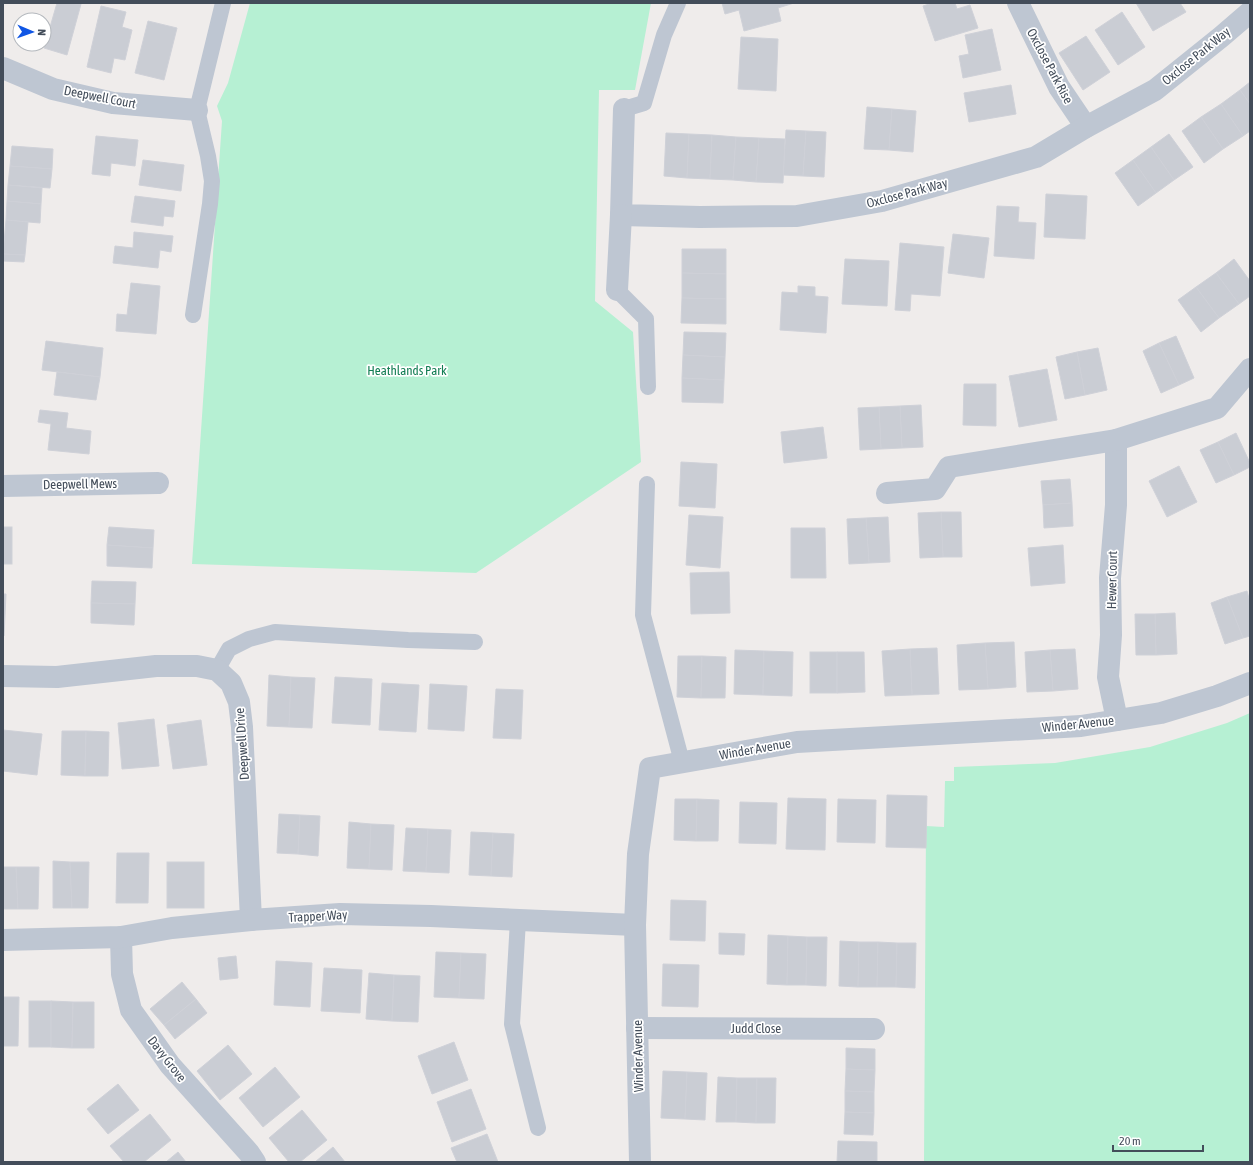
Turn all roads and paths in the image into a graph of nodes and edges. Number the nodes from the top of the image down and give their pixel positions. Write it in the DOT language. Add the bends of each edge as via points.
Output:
graph roads {
  1 [pos="223,3"];
  2 [pos="678,3"];
  3 [pos="1018,3"];
  4 [pos="1250,12"];
  5 [pos="4,72"];
  6 [pos="624,109"];
  7 [pos="197,110"];
  8 [pos="1086,127"];
  9 [pos="621,215"];
  10 [pos="617,290"];
  11 [pos="194,315"];
  12 [pos="1250,369"];
  13 [pos="648,388"];
  14 [pos="1116,440"];
  15 [pos="158,483"];
  16 [pos="647,484"];
  17 [pos="3,486"];
  18 [pos="887,494"];
  19 [pos="475,642"];
  20 [pos="217,670"];
  21 [pos="3,676"];
  22 [pos="1250,683"];
  23 [pos="1117,720"];
  24 [pos="682,762"];
  25 [pos="251,920"];
  26 [pos="518,920"];
  27 [pos="635,924"];
  28 [pos="121,936"];
  29 [pos="3,940"];
  30 [pos="637,1028"];
  31 [pos="874,1029"];
  32 [pos="538,1128"];
  33 [pos="255,1162"];
  34 [pos="640,1162"];
  1 -- 7 [label="lane"];
  2 -- 6 [label="lane" via="664,35 644,103"];
  3 -- 8 [label="street, Oxclose Park Rise" via="1059,87"];
  4 -- 8 [label="street, Oxclose Park Way" via="1154,90"];
  5 -- 7 [label="street, Deepwell Court" via="113,103"];
  6 -- 9 [label="street"];
  7 -- 11 [label="lane" via="212,181"];
  8 -- 9 [label="street, Oxclose Park Way" via="1036,157 882,201 797,216"];
  9 -- 10 [label="street"];
  10 -- 13 [label="lane" via="646,319"];
  12 -- 14 [label="street" via="1217,408"];
  14 -- 18 [label="street" via="949,468 934,488"];
  14 -- 23 [label="street, Hewer Court" via="1116,505 1110,578 1111,634 1108,677"];
  15 -- 17 [label="street, Deepwell Mews"];
  16 -- 24 [label="lane" via="643,615"];
  19 -- 20 [label="lane" via="275,632 249,639 229,649"];
  20 -- 21 [label="street" via="197,666 156,666 57,677"];
  20 -- 25 [label="street, Deepwell Drive" via="231,682 239,702"];
  22 -- 23 [label="street, Winder Avenue" via="1161,713"];
  23 -- 24 [label="street, Winder Avenue" via="1081,726 797,742"];
  24 -- 27 [label="street, Winder Avenue" via="650,768 638,854"];
  25 -- 26 [label="street, Trapper Way" via="340,914"];
  25 -- 28 [label="street, Trapper Way"];
  26 -- 27 [label="street, Trapper Way"];
  26 -- 32 [label="lane" via="512,1024"];
  27 -- 30 [label="street, Winder Avenue"];
  28 -- 29 [label="street, Trapper Way"];
  28 -- 33 [label="street, Davy Grove" via="122,974 131,1010 170,1065"];
  30 -- 31 [label="street, Judd Close"];
  30 -- 34 [label="street, Winder Avenue"];
}
